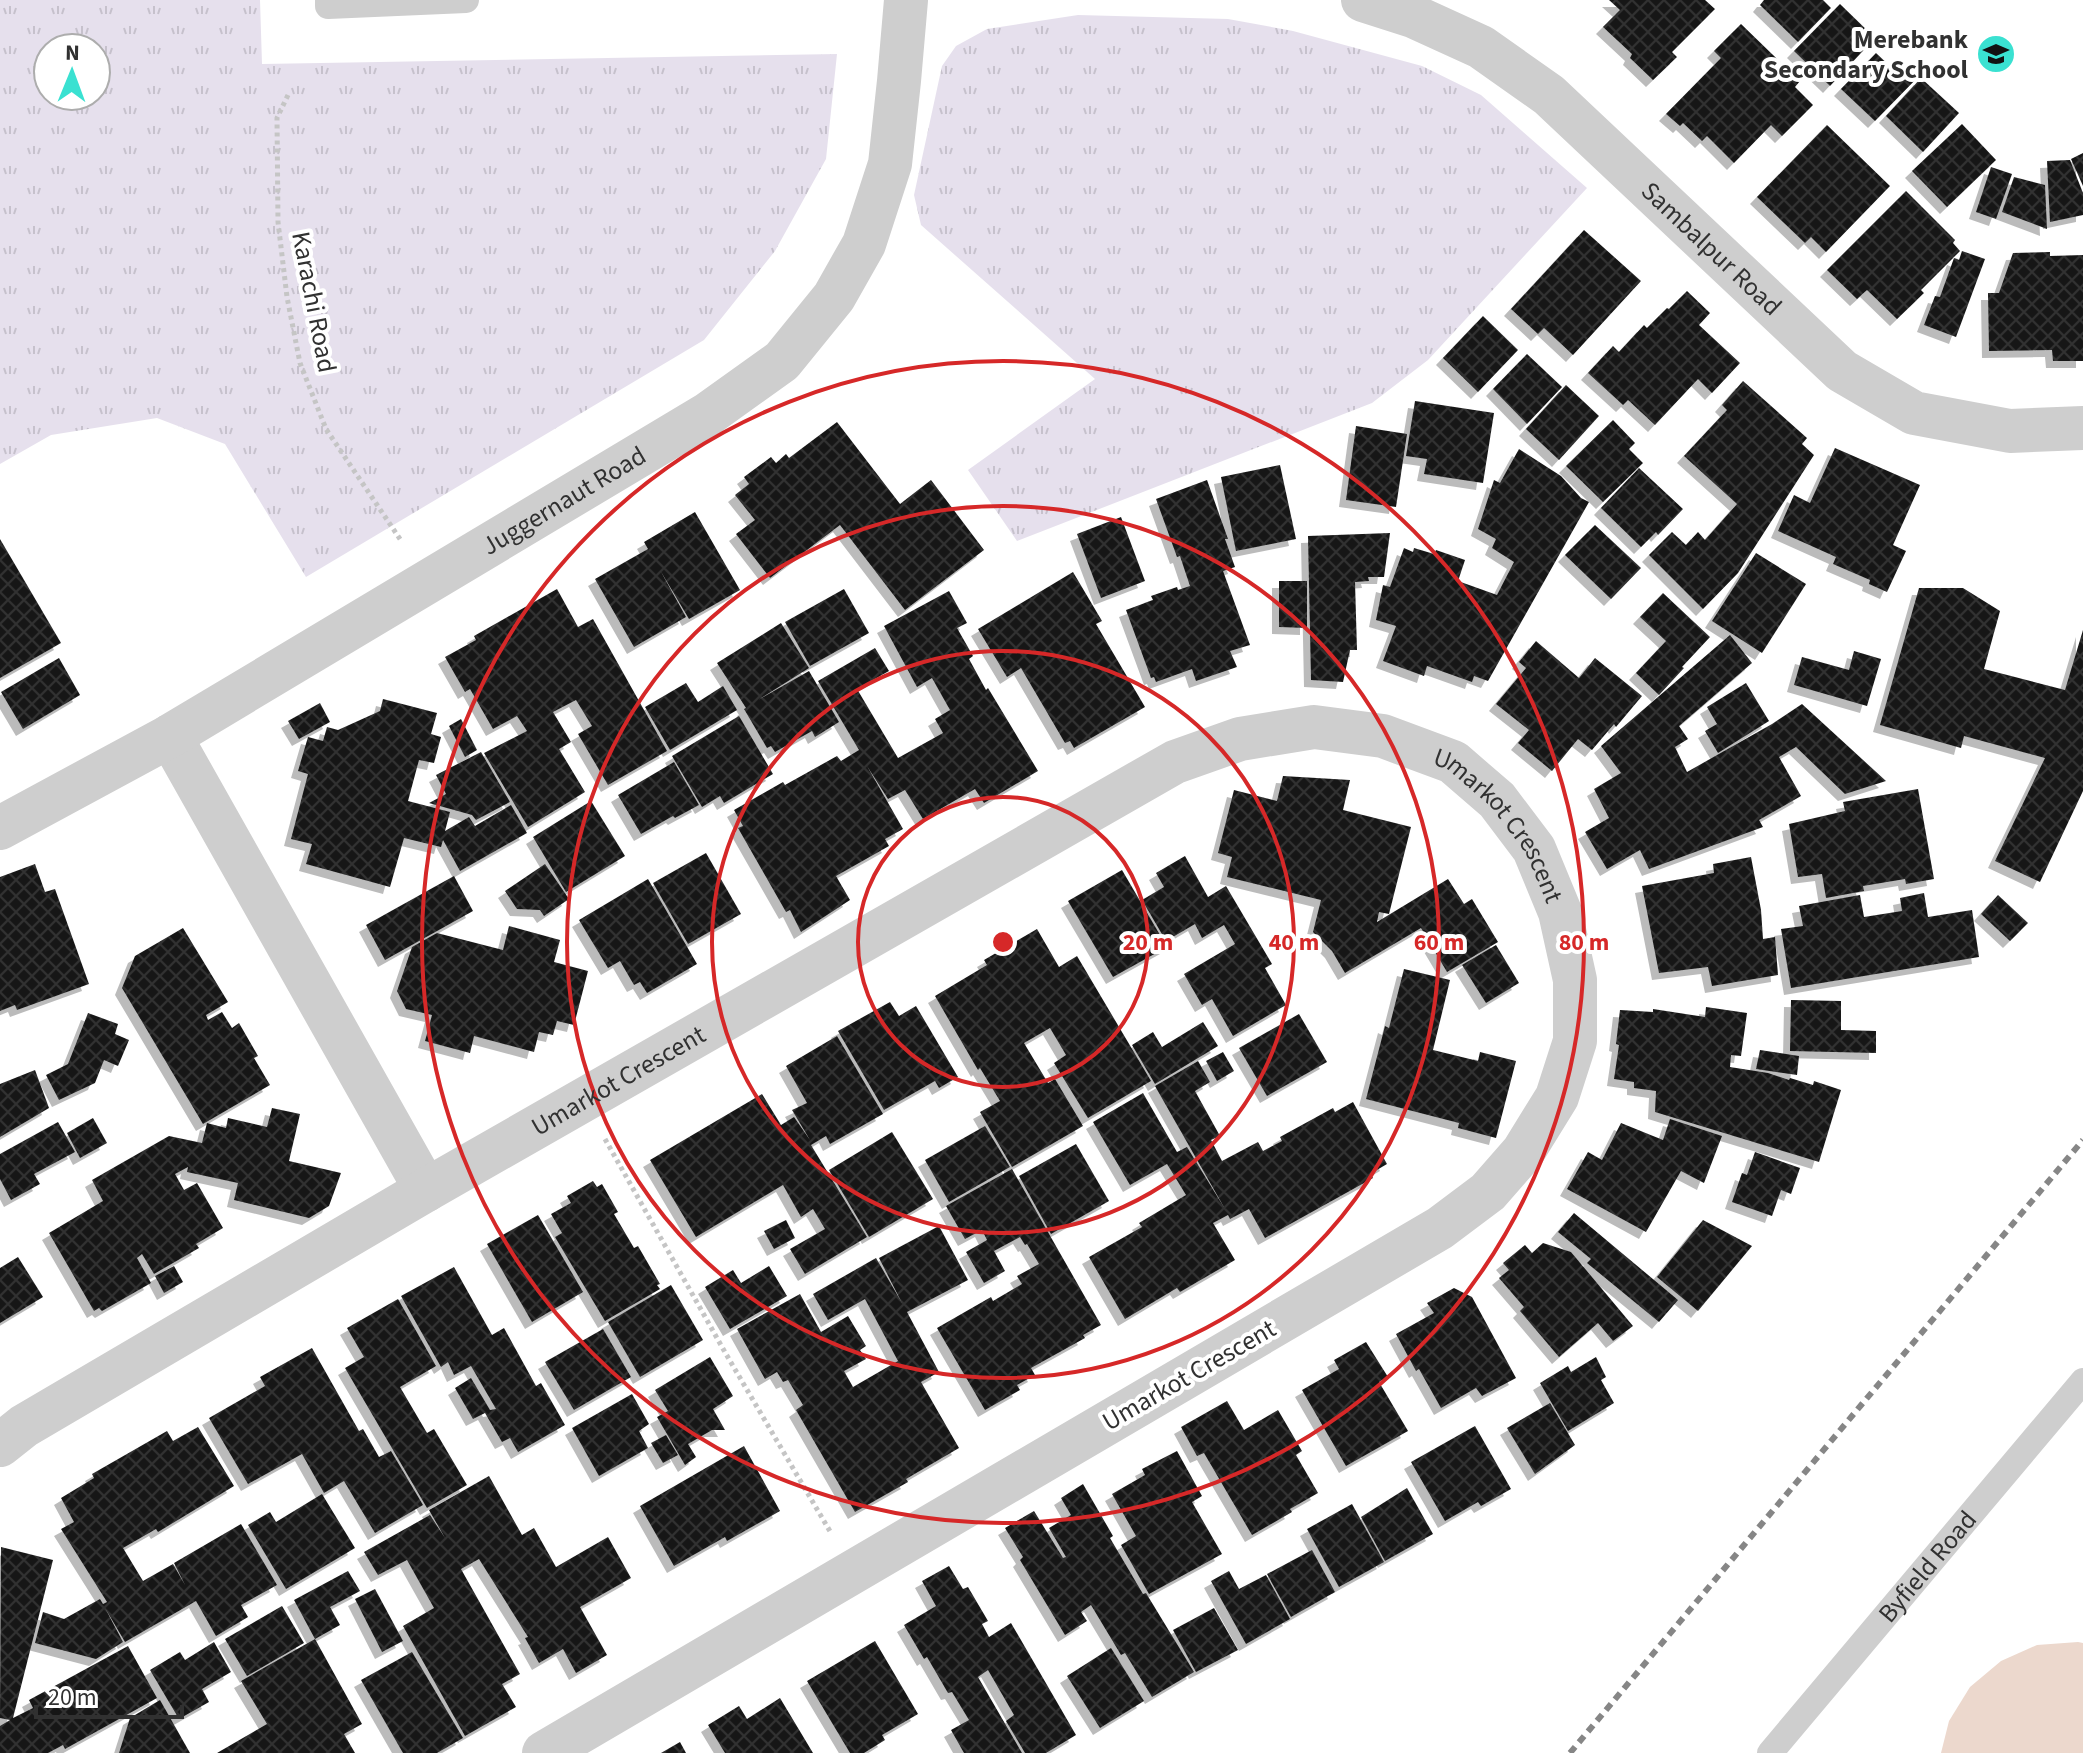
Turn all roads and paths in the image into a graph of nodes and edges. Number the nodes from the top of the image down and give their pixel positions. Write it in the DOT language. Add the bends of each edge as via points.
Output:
graph roads {
  1 [pos="328,0"];
  2 [pos="466,0"];
  3 [pos="906,0"];
  4 [pos="1363,0"];
  5 [pos="288,95"];
  6 [pos="2083,428"];
  7 [pos="428,580"];
  8 [pos="170,736"];
  9 [pos="0,828"];
  10 [pos="583,1100"];
  11 [pos="426,1190"];
  12 [pos="2083,1381"];
  13 [pos="0,1445"];
  14 [pos="854,1571"];
  15 [pos="544,1753"];
  16 [pos="1770,1753"];
  1 -- 2 [label="lane" via="328,6"];
  3 -- 7 [label="street, Juggernaut Road" via="890,164 864,244 834,297 782,361 708,414"];
  4 -- 6 [label="street, Sambalpur Road" via="1481,47 1549,95 1842,371 1914,413 2010,431"];
  5 -- 7 [label="path, Karachi Road" via="277,118 278,222 300,363 326,429"];
  7 -- 8 [label="street, Juggernaut Road"];
  8 -- 9 [label="street, Juggernaut Road"];
  8 -- 11 [label="street"];
  10 -- 11 [label="street, Umarkot Crescent"];
  10 -- 14 [label="path"];
  10 -- 14 [label="street, Umarkot Crescent" via="1175,762 1240,739 1314,727 1383,736 1453,762 1497,800 1534,849 1560,912 1575,980 1575,1041 1557,1097 1523,1152 1488,1192 1440,1228"];
  11 -- 13 [label="street, Umarkot Crescent"];
  12 -- 16 [label="lane, Byfield Road"];
  14 -- 15 [label="street, Umarkot Crescent"];
}
